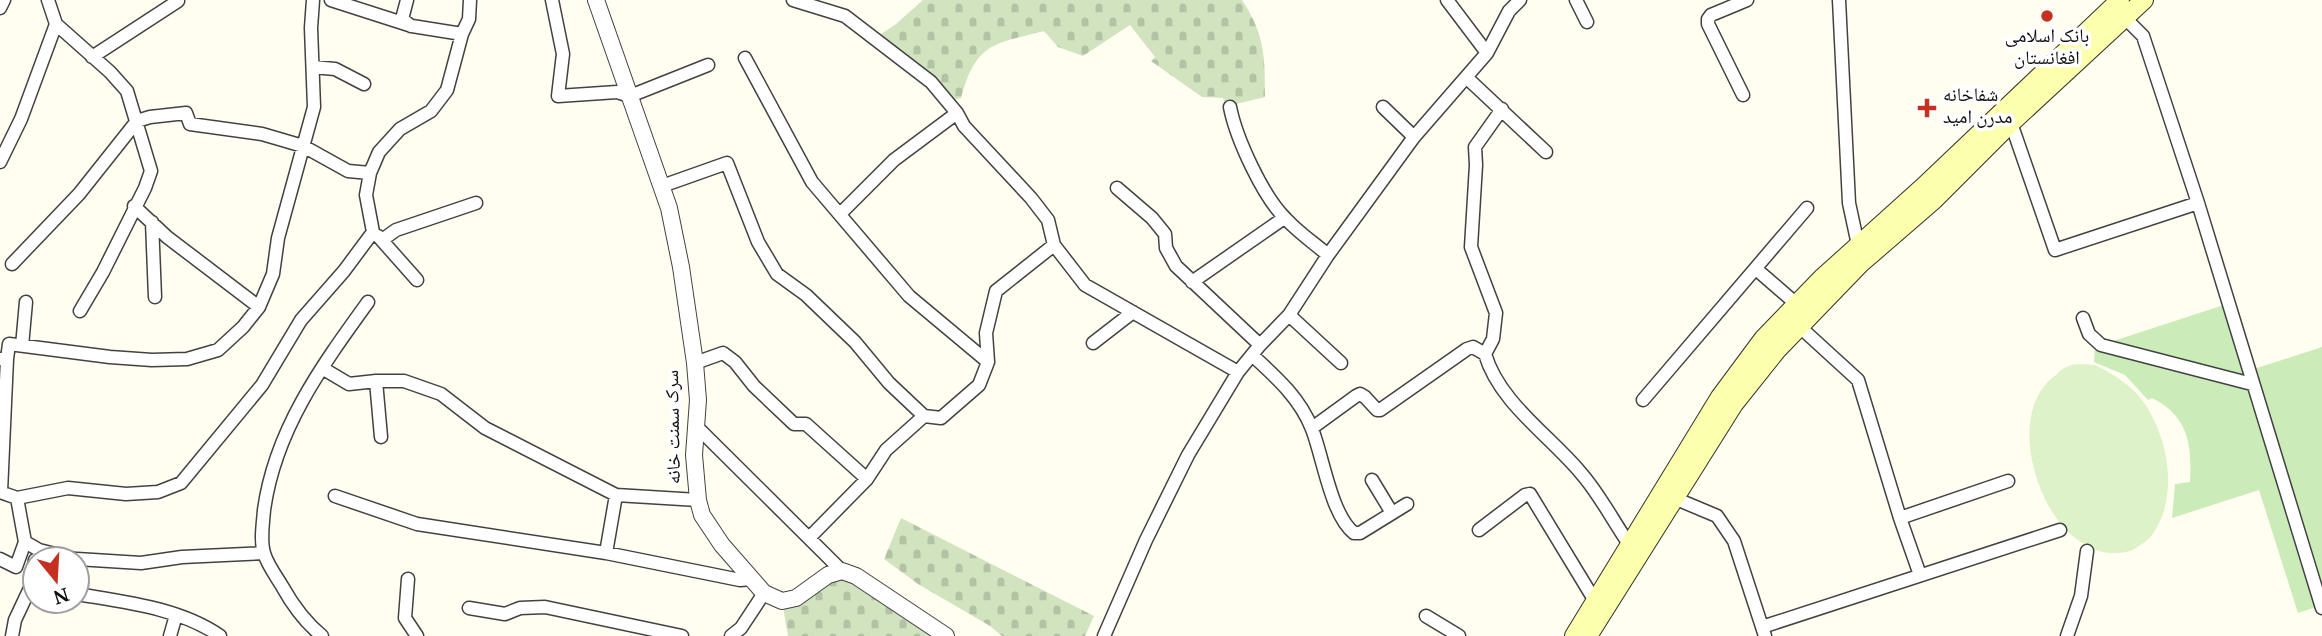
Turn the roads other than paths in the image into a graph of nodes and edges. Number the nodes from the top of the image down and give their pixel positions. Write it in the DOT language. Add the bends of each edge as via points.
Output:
graph roads {
  1 [pos="4,0"];
  2 [pos="313,0"];
  3 [pos="331,0"];
  4 [pos="407,0"];
  5 [pos="552,0"];
  6 [pos="596,0"];
  7 [pos="793,0"];
  8 [pos="1447,0"];
  9 [pos="1520,0"];
  10 [pos="1576,0"];
  11 [pos="1747,0"];
  12 [pos="1839,0"];
  13 [pos="2144,0"];
  14 [pos="178,1"];
  15 [pos="474,1"];
  16 [pos="54,2"];
  17 [pos="0,8"];
  18 [pos="2120,9"];
  19 [pos="1587,22"];
  20 [pos="56,24"];
  21 [pos="412,26"];
  22 [pos="462,34"];
  23 [pos="1487,53"];
  24 [pos="92,57"];
  25 [pos="745,58"];
  26 [pos="708,65"];
  27 [pos="313,66"];
  28 [pos="1466,77"];
  29 [pos="364,84"];
  30 [pos="1743,95"];
  31 [pos="630,96"];
  32 [pos="1230,107"];
  33 [pos="1383,107"];
  34 [pos="1502,109"];
  35 [pos="957,113"];
  36 [pos="137,121"];
  37 [pos="2011,123"];
  38 [pos="1414,136"];
  39 [pos="303,146"];
  40 [pos="1546,152"];
  41 [pos="0,162"];
  42 [pos="370,173"];
  43 [pos="663,187"];
  44 [pos="1117,188"];
  45 [pos="476,203"];
  46 [pos="2198,203"];
  47 [pos="134,206"];
  48 [pos="1807,208"];
  49 [pos="840,214"];
  50 [pos="1284,218"];
  51 [pos="152,222"];
  52 [pos="378,236"];
  53 [pos="1054,245"];
  54 [pos="1858,245"];
  55 [pos="1328,255"];
  56 [pos="12,264"];
  57 [pos="1756,269"];
  58 [pos="417,280"];
  59 [pos="1192,282"];
  60 [pos="155,297"];
  61 [pos="26,302"];
  62 [pos="368,302"];
  63 [pos="259,306"];
  64 [pos="1793,308"];
  65 [pos="80,311"];
  66 [pos="1133,312"];
  67 [pos="1289,315"];
  68 [pos="2083,318"];
  69 [pos="1800,327"];
  70 [pos="1093,344"];
  71 [pos="22,346"];
  72 [pos="1256,350"];
  73 [pos="1485,354"];
  74 [pos="4,359"];
  75 [pos="988,362"];
  76 [pos="695,363"];
  77 [pos="1341,363"];
  78 [pos="322,368"];
  79 [pos="1238,372"];
  80 [pos="376,381"];
  81 [pos="2252,384"];
  82 [pos="1643,400"];
  83 [pos="924,416"];
  84 [pos="696,426"];
  85 [pos="1312,428"];
  86 [pos="381,437"];
  87 [pos="867,480"];
  88 [pos="1372,480"];
  89 [pos="2008,481"];
  90 [pos="0,492"];
  91 [pos="617,495"];
  92 [pos="335,496"];
  93 [pos="17,498"];
  94 [pos="1674,498"];
  95 [pos="698,500"];
  96 [pos="1407,504"];
  97 [pos="1392,513"];
  98 [pos="1900,518"];
  99 [pos="1479,530"];
  100 [pos="2060,530"];
  101 [pos="809,538"];
  102 [pos="26,542"];
  103 [pos="28,545"];
  104 [pos="1635,548"];
  105 [pos="2087,551"];
  106 [pos="264,553"];
  107 [pos="606,553"];
  108 [pos="0,559"];
  109 [pos="91,560"];
  110 [pos="842,571"];
  111 [pos="1920,575"];
  112 [pos="408,579"];
  113 [pos="752,579"];
  114 [pos="764,593"];
  115 [pos="91,596"];
  116 [pos="1595,601"];
  117 [pos="469,608"];
  118 [pos="2322,608"];
  119 [pos="21,609"];
  120 [pos="176,615"];
  121 [pos="1426,616"];
  122 [pos="1763,631"];
  123 [pos="217,635"];
  124 [pos="316,635"];
  125 [pos="12,636"];
  126 [pos="170,636"];
  127 [pos="417,636"];
  128 [pos="682,636"];
  129 [pos="731,636"];
  130 [pos="946,636"];
  131 [pos="1104,636"];
  132 [pos="1459,636"];
  133 [pos="1574,636"];
  134 [pos="1588,636"];
  135 [pos="2067,636"];
  1 -- 17 [label="street"];
  2 -- 27 [label="street"];
  3 -- 21 [label="street"];
  4 -- 21 [label="street" via="402,19"];
  5 -- 31 [label="street" via="563,54 558,96 617,92"];
  6 -- 31 [label="street, سرک سمنت خانه"];
  7 -- 35 [label="street" via="845,16 931,82"];
  8 -- 23 [label="street"];
  9 -- 23 [label="street" via="1509,11"];
  10 -- 19 [label="street"];
  11 -- 30 [label="street" via="1708,19"];
  12 -- 54 [label="street" via="1849,202"];
  13 -- 18 [label="main road"];
  14 -- 24 [label="street"];
  15 -- 22 [label="street"];
  16 -- 20 [label="street"];
  18 -- 37 [label="main road"];
  18 -- 46 [label="street" via="2143,36"];
  18 -- 54 [label="main road"];
  20 -- 24 [label="street"];
  20 -- 41 [label="street" via="21,120"];
  21 -- 22 [label="street"];
  22 -- 42 [label="street" via="447,90 431,111 400,129 379,152"];
  23 -- 28 [label="street"];
  24 -- 36 [label="street" via="127,91"];
  25 -- 49 [label="street" via="811,182"];
  26 -- 31 [label="street"];
  27 -- 29 [label="street" via="335,69"];
  27 -- 39 [label="street" via="314,107"];
  28 -- 34 [label="street"];
  28 -- 38 [label="street"];
  31 -- 43 [label="street, سرک سمنت خانه"];
  32 -- 50 [label="street" via="1234,126 1269,198"];
  33 -- 38 [label="street"];
  34 -- 40 [label="street"];
  34 -- 73 [label="street" via="1475,147 1472,247 1496,313 1493,339"];
  35 -- 49 [label="street" via="894,160"];
  35 -- 53 [label="street" via="1048,220"];
  36 -- 39 [label="street" via="186,113 190,124 262,134"];
  36 -- 47 [label="street" via="150,171"];
  36 -- 56 [label="street" via="67,208"];
  37 -- 46 [label="street" via="2055,250"];
  37 -- 69 [label="main road" via="1934,200 1860,264"];
  38 -- 55 [label="street"];
  39 -- 42 [label="street" via="348,171"];
  39 -- 63 [label="street" via="273,274"];
  42 -- 52 [label="street" via="366,195"];
  43 -- 76 [label="street, سرک سمنت خانه"];
  43 -- 83 [label="street" via="727,163 758,242 778,274 816,304"];
  44 -- 59 [label="street" via="1165,234 1166,248 1176,266"];
  45 -- 52 [label="street"];
  46 -- 81 [label="street"];
  47 -- 51 [label="street"];
  47 -- 65 [label="street"];
  48 -- 57 [label="street"];
  49 -- 75 [label="street" via="909,296"];
  50 -- 55 [label="street"];
  50 -- 59 [label="street"];
  51 -- 60 [label="street"];
  51 -- 63 [label="street"];
  52 -- 58 [label="street"];
  52 -- 93 [label="street" via="301,320 262,385 181,483 158,492 68,488"];
  53 -- 66 [label="street" via="1085,285"];
  53 -- 75 [label="street" via="996,291 986,333"];
  54 -- 64 [label="main road"];
  55 -- 67 [label="street"];
  57 -- 64 [label="street" via="1793,300"];
  57 -- 82 [label="street"];
  59 -- 72 [label="street"];
  61 -- 71 [label="street"];
  62 -- 78 [label="street"];
  63 -- 71 [label="street" via="218,350 187,359 138,359"];
  64 -- 104 [label="main road" via="1763,339 1720,397"];
  66 -- 70 [label="street"];
  66 -- 79 [label="street"];
  67 -- 72 [label="street"];
  67 -- 77 [label="street"];
  68 -- 81 [label="street" via="2089,334 2101,345"];
  69 -- 94 [label="main road" via="1734,404"];
  69 -- 98 [label="street" via="1858,380"];
  71 -- 74 [label="street" via="9,344"];
  72 -- 79 [label="street"];
  72 -- 85 [label="street" via="1292,393"];
  73 -- 85 [label="street" via="1470,347 1380,410 1360,394"];
  73 -- 104 [label="street" via="1508,396 1582,473"];
  74 -- 90 [label="street"];
  75 -- 83 [label="street" via="979,384 941,418"];
  76 -- 84 [label="street, سرک سمنت خانه"];
  76 -- 87 [label="street" via="723,354 735,362 794,424 806,424"];
  78 -- 80 [label="street" via="349,383"];
  78 -- 106 [label="street" via="276,455 262,527"];
  79 -- 131 [label="street" via="1188,455"];
  80 -- 86 [label="street"];
  80 -- 91 [label="street" via="404,381 441,394 485,429"];
  81 -- 118 [label="street"];
  83 -- 87 [label="street" via="886,450"];
  84 -- 95 [label="street, سرک سمنت خانه"];
  84 -- 101 [label="street"];
  85 -- 97 [label="street" via="1335,504 1350,530 1360,533"];
  87 -- 101 [label="street"];
  88 -- 97 [label="street"];
  89 -- 98 [label="street"];
  90 -- 93 [label="street"];
  91 -- 95 [label="street"];
  91 -- 107 [label="street"];
  92 -- 107 [label="street" via="417,524"];
  93 -- 102 [label="street"];
  94 -- 104 [label="main road"];
  94 -- 122 [label="street" via="1717,516 1734,541"];
  95 -- 113 [label="street, سرک سمنت خانه" via="702,515 722,545"];
  96 -- 97 [label="street"];
  98 -- 111 [label="street"];
  99 -- 116 [label="street" via="1530,494"];
  100 -- 111 [label="street"];
  101 -- 110 [label="street"];
  102 -- 103 [label="street"];
  102 -- 108 [label="street" via="16,566"];
  104 -- 116 [label="main road"];
  104 -- 134 [label="main road"];
  105 -- 135 [label="street" via="2081,596"];
  106 -- 109 [label="street" via="182,556 141,563"];
  106 -- 124 [label="street"];
  107 -- 113 [label="street"];
  110 -- 114 [label="street" via="790,600"];
  110 -- 130 [label="street"];
  111 -- 122 [label="street"];
  112 -- 127 [label="street" via="405,618"];
  113 -- 114 [label="street, سرک سمنت خانه"];
  114 -- 129 [label="street"];
  115 -- 120 [label="street"];
  116 -- 133 [label="main road"];
  117 -- 128 [label="street" via="505,614 545,607"];
  119 -- 125 [label="street"];
  120 -- 123 [label="street"];
  120 -- 126 [label="street"];
  121 -- 132 [label="street"];
}
